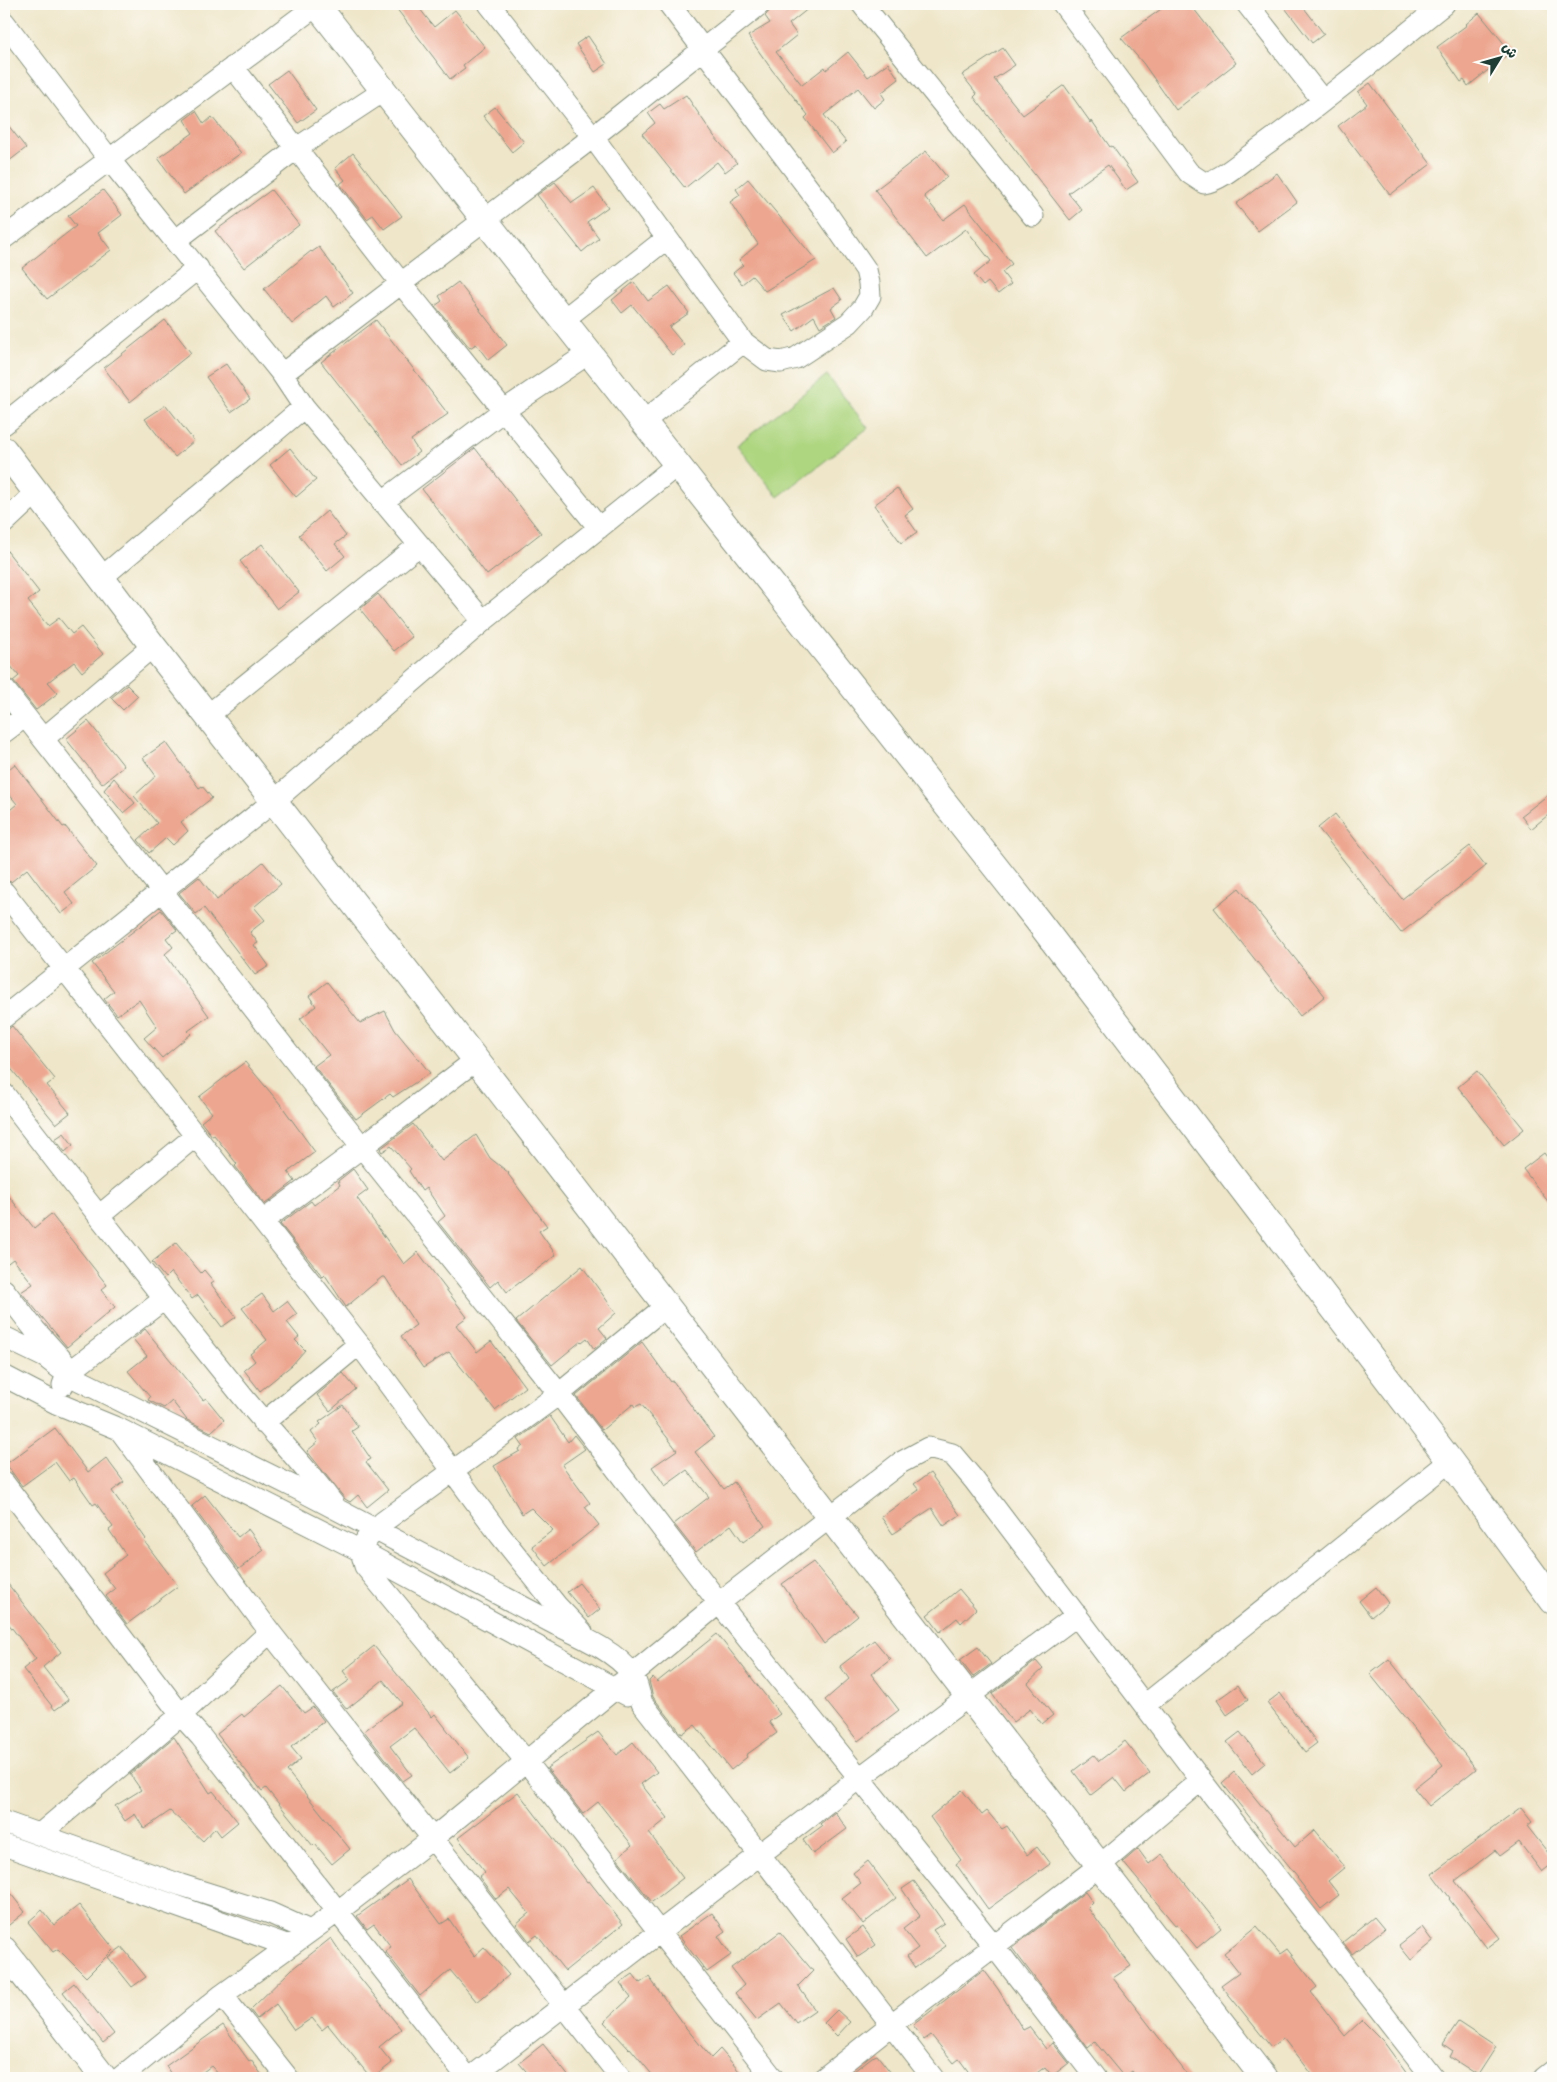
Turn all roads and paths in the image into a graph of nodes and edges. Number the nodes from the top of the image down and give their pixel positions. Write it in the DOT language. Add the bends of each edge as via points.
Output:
graph roads {
  1 [pos="317,4"];
  2 [pos="489,4"];
  3 [pos="669,4"];
  4 [pos="760,4"];
  5 [pos="862,4"];
  6 [pos="1063,4"];
  7 [pos="1247,4"];
  8 [pos="1444,4"];
  9 [pos="4,22"];
  10 [pos="704,48"];
  11 [pos="233,67"];
  12 [pos="384,90"];
  13 [pos="1323,101"];
  14 [pos="593,137"];
  15 [pos="297,148"];
  16 [pos="109,159"];
  17 [pos="1033,216"];
  18 [pos="484,219"];
  19 [pos="4,238"];
  20 [pos="667,238"];
  21 [pos="175,241"];
  22 [pos="198,268"];
  23 [pos="400,282"];
  24 [pos="563,320"];
  25 [pos="743,342"];
  26 [pos="589,354"];
  27 [pos="282,374"];
  28 [pos="304,407"];
  29 [pos="503,411"];
  30 [pos="643,422"];
  31 [pos="4,424"];
  32 [pos="4,450"];
  33 [pos="677,465"];
  34 [pos="36,493"];
  35 [pos="382,502"];
  36 [pos="4,523"];
  37 [pos="598,528"];
  38 [pos="418,545"];
  39 [pos="101,578"];
  40 [pos="483,621"];
  41 [pos="153,646"];
  42 [pos="4,689"];
  43 [pos="24,716"];
  44 [pos="207,716"];
  45 [pos="4,732"];
  46 [pos="43,740"];
  47 [pos="274,801"];
  48 [pos="4,892"];
  49 [pos="162,892"];
  50 [pos="64,968"];
  51 [pos="4,1017"];
  52 [pos="476,1060"];
  53 [pos="4,1094"];
  54 [pos="194,1137"];
  55 [pos="362,1147"];
  56 [pos="99,1216"];
  57 [pos="263,1221"];
  58 [pos="4,1290"];
  59 [pos="164,1299"];
  60 [pos="666,1306"];
  61 [pos="4,1337"];
  62 [pos="359,1344"];
  63 [pos="69,1372"];
  64 [pos="4,1376"];
  65 [pos="560,1394"];
  66 [pos="56,1403"];
  67 [pos="263,1423"];
  68 [pos="119,1429"];
  69 [pos="1450,1461"];
  70 [pos="452,1471"];
  71 [pos="5,1488"];
  72 [pos="338,1511"];
  73 [pos="830,1517"];
  74 [pos="374,1530"];
  75 [pos="361,1551"];
  76 [pos="1553,1601"];
  77 [pos="719,1603"];
  78 [pos="1077,1615"];
  79 [pos="270,1632"];
  80 [pos="591,1641"];
  81 [pos="632,1674"];
  82 [pos="614,1688"];
  83 [pos="969,1698"];
  84 [pos="642,1703"];
  85 [pos="1145,1706"];
  86 [pos="181,1715"];
  87 [pos="526,1761"];
  88 [pos="858,1779"];
  89 [pos="1201,1780"];
  90 [pos="4,1822"];
  91 [pos="40,1834"];
  92 [pos="432,1839"];
  93 [pos="4,1846"];
  94 [pos="760,1856"];
  95 [pos="1099,1866"];
  96 [pos="338,1912"];
  97 [pos="310,1931"];
  98 [pos="660,1934"];
  99 [pos="290,1946"];
  100 [pos="994,1946"];
  101 [pos="4,1950"];
  102 [pos="222,1995"];
  103 [pos="565,2007"];
  104 [pos="892,2024"];
  105 [pos="1553,2071"];
  106 [pos="104,2078"];
  107 [pos="120,2078"];
  108 [pos="288,2078"];
  109 [pos="469,2078"];
  110 [pos="621,2078"];
  111 [pos="773,2078"];
  112 [pos="824,2078"];
  113 [pos="933,2078"];
  114 [pos="1096,2078"];
  115 [pos="1264,2078"];
  116 [pos="1433,2078"];
  117 [pos="1544,2078"];
  1 -- 11 [label="street"];
  1 -- 12 [label="street"];
  2 -- 14 [label="street"];
  3 -- 10 [label="street"];
  4 -- 10 [label="street"];
  5 -- 17 [label="street"];
  6 -- 13 [label="street" via="1189,173 1204,183 1216,179"];
  7 -- 13 [label="street"];
  8 -- 13 [label="street"];
  9 -- 16 [label="street"];
  10 -- 14 [label="street"];
  10 -- 25 [label="street" via="822,205 866,270 869,283 870,296 864,308 849,323 796,358 781,362 767,360"];
  11 -- 15 [label="street"];
  11 -- 16 [label="street"];
  12 -- 15 [label="street"];
  12 -- 18 [label="street"];
  14 -- 18 [label="street"];
  14 -- 20 [label="street"];
  15 -- 21 [label="street"];
  15 -- 23 [label="street"];
  16 -- 19 [label="street"];
  16 -- 21 [label="street"];
  18 -- 23 [label="street"];
  18 -- 24 [label="street"];
  20 -- 24 [label="street"];
  20 -- 25 [label="street"];
  21 -- 22 [label="street"];
  22 -- 27 [label="street"];
  22 -- 31 [label="street"];
  23 -- 27 [label="street"];
  23 -- 29 [label="street"];
  24 -- 26 [label="street"];
  25 -- 30 [label="street"];
  26 -- 29 [label="street"];
  26 -- 30 [label="street"];
  27 -- 28 [label="street"];
  28 -- 35 [label="street"];
  28 -- 39 [label="street"];
  29 -- 35 [label="street"];
  29 -- 37 [label="street"];
  30 -- 33 [label="street"];
  32 -- 34 [label="street"];
  33 -- 37 [label="street"];
  33 -- 69 [label="street" via="1038,922"];
  34 -- 36 [label="street"];
  34 -- 39 [label="street"];
  35 -- 38 [label="street"];
  37 -- 40 [label="street"];
  38 -- 40 [label="street"];
  38 -- 44 [label="street"];
  39 -- 41 [label="street"];
  40 -- 47 [label="street"];
  41 -- 44 [label="street"];
  41 -- 46 [label="street"];
  42 -- 43 [label="street"];
  43 -- 45 [label="street"];
  43 -- 46 [label="street"];
  44 -- 47 [label="street"];
  46 -- 49 [label="street"];
  47 -- 49 [label="street"];
  47 -- 52 [label="street"];
  48 -- 50 [label="street"];
  49 -- 50 [label="street"];
  49 -- 55 [label="street"];
  50 -- 51 [label="street"];
  50 -- 54 [label="street"];
  52 -- 55 [label="street"];
  52 -- 60 [label="street"];
  53 -- 56 [label="street"];
  54 -- 56 [label="street"];
  54 -- 57 [label="street"];
  55 -- 57 [label="street"];
  55 -- 65 [label="street"];
  56 -- 59 [label="street"];
  57 -- 62 [label="street"];
  58 -- 63 [label="street"];
  59 -- 63 [label="street"];
  59 -- 67 [label="street"];
  60 -- 65 [label="street"];
  60 -- 73 [label="street"];
  61 -- 63 [label="street"];
  62 -- 67 [label="street"];
  62 -- 70 [label="street"];
  63 -- 66 [label="street"];
  63 -- 72 [label="street"];
  64 -- 66 [label="street"];
  65 -- 70 [label="street"];
  65 -- 77 [label="street"];
  66 -- 68 [label="street"];
  67 -- 72 [label="street"];
  68 -- 75 [label="street"];
  68 -- 79 [label="street"];
  69 -- 76 [label="street"];
  69 -- 85 [label="street"];
  70 -- 74 [label="street"];
  70 -- 80 [label="street" via="530,1574"];
  71 -- 86 [label="street"];
  72 -- 74 [label="street"];
  73 -- 77 [label="street"];
  73 -- 78 [label="street" via="900,1463 928,1448 952,1454"];
  73 -- 83 [label="street"];
  74 -- 75 [label="street"];
  74 -- 80 [label="street"];
  75 -- 82 [label="street"];
  75 -- 87 [label="street" via="365,1566"];
  77 -- 81 [label="street"];
  77 -- 88 [label="street"];
  78 -- 83 [label="street"];
  78 -- 85 [label="street"];
  79 -- 86 [label="street"];
  79 -- 92 [label="street"];
  80 -- 81 [label="street"];
  81 -- 82 [label="street"];
  81 -- 84 [label="street"];
  82 -- 84 [label="street"];
  82 -- 87 [label="street"];
  83 -- 88 [label="street"];
  83 -- 95 [label="street"];
  84 -- 94 [label="street"];
  85 -- 89 [label="street"];
  86 -- 91 [label="street"];
  86 -- 96 [label="street" via="202,1737"];
  87 -- 92 [label="street"];
  87 -- 98 [label="street"];
  88 -- 94 [label="street"];
  88 -- 100 [label="street"];
  89 -- 95 [label="street"];
  89 -- 116 [label="street"];
  90 -- 91 [label="street"];
  91 -- 97 [label="street" via="270,1913"];
  92 -- 96 [label="street"];
  92 -- 103 [label="street"];
  93 -- 99 [label="street"];
  94 -- 98 [label="street"];
  94 -- 104 [label="street"];
  95 -- 100 [label="street"];
  95 -- 115 [label="street"];
  96 -- 97 [label="street"];
  96 -- 109 [label="street"];
  97 -- 99 [label="street"];
  98 -- 103 [label="street"];
  98 -- 111 [label="street"];
  99 -- 102 [label="street"];
  100 -- 104 [label="street"];
  100 -- 114 [label="street"];
  101 -- 106 [label="street"];
  102 -- 107 [label="street"];
  102 -- 108 [label="street"];
  103 -- 109 [label="street"];
  103 -- 110 [label="street"];
  104 -- 112 [label="street"];
  104 -- 113 [label="street"];
  105 -- 117 [label="street"];
}
